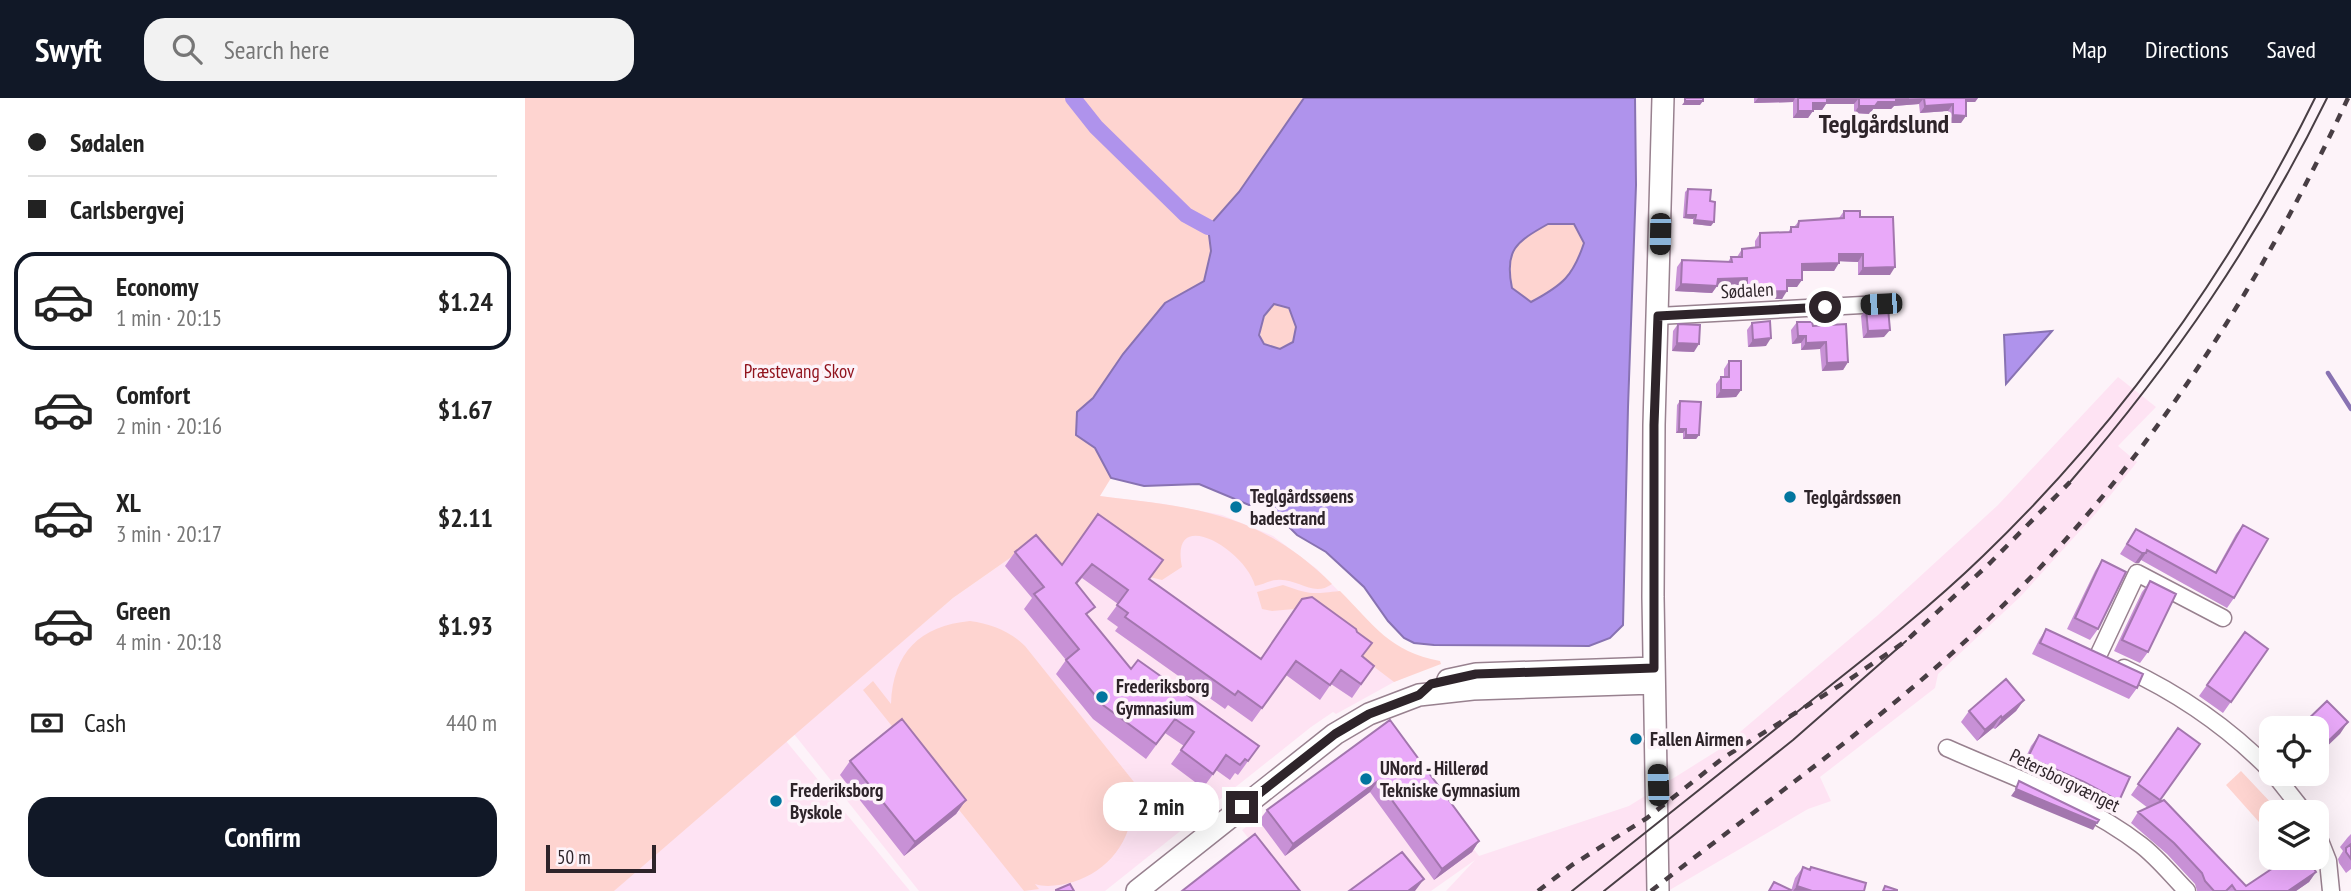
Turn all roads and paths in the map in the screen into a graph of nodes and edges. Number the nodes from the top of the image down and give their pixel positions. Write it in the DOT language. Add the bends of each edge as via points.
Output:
graph roads {
  1 [pos="1663,98"];
  2 [pos="1881,304"];
  3 [pos="1658,316"];
  4 [pos="2223,618"];
  5 [pos="1654,676"];
  6 [pos="1947,748"];
  7 [pos="2259,758"];
  8 [pos="2284,786"];
  9 [pos="2295,800"];
  10 [pos="2329,861"];
  11 [pos="1136,891"];
  12 [pos="1658,891"];
  13 [pos="2187,891"];
  14 [pos="2331,891"];
  1 -- 3 [label="street"];
  2 -- 3 [label="street, Sødalen"];
  3 -- 5 [label="street"];
  4 -- 7 [label="street" via="2137,573 2092,653 2192,704"];
  5 -- 11 [label="street" via="1419,695 1369,714 1335,734"];
  5 -- 12 [label="street"];
  6 -- 13 [label="street, Petersborgvænget" via="2108,822 2143,846"];
  8 -- 9 [label="street"];
  10 -- 14 [label="street"];
}
